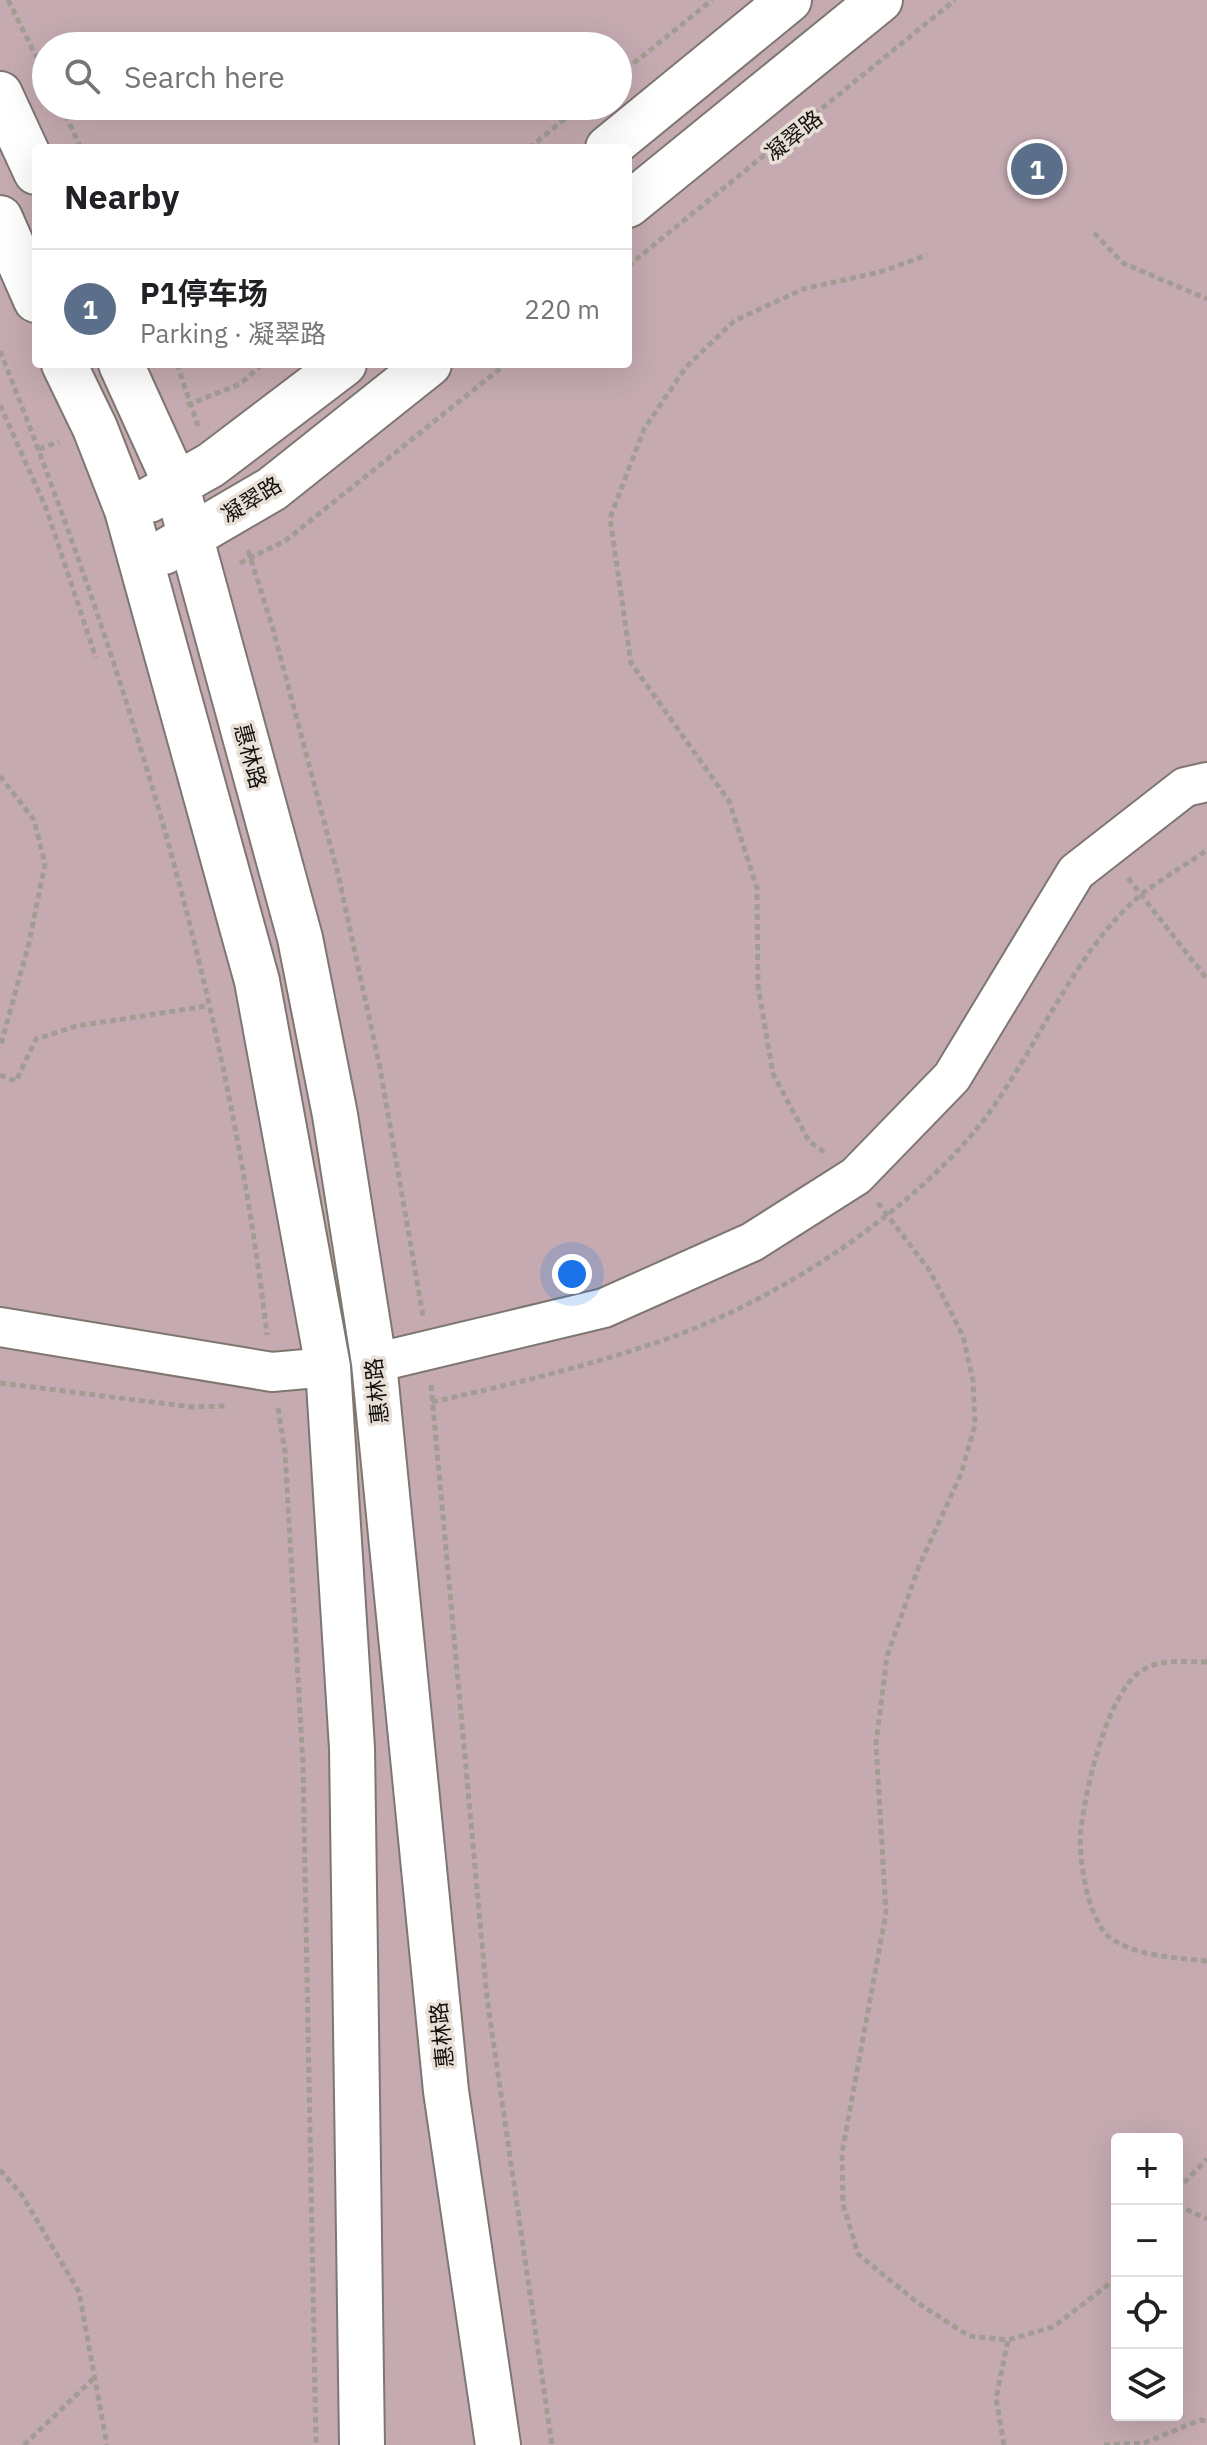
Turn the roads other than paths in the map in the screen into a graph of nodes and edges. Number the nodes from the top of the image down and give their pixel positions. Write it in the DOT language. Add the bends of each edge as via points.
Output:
graph roads {
  1 [pos="789,0"];
  2 [pos="880,0"];
  3 [pos="0,94"];
  4 [pos="613,144"];
  5 [pos="32,163"];
  6 [pos="632,202"];
  7 [pos="0,218"];
  8 [pos="32,291"];
  9 [pos="66,368"];
  10 [pos="123,368"];
  11 [pos="339,368"];
  12 [pos="424,368"];
  13 [pos="177,487"];
  14 [pos="127,510"];
  15 [pos="189,536"];
  16 [pos="141,565"];
  17 [pos="1207,782"];
  18 [pos="0,1327"];
  19 [pos="374,1363"];
  20 [pos="328,1367"];
  21 [pos="362,2445"];
  22 [pos="498,2445"];
  1 -- 4 [label="main road"];
  2 -- 6 [label="main road"];
  3 -- 5 [label="main road"];
  7 -- 8 [label="main road"];
  9 -- 14 [label="main road, 惠林路"];
  10 -- 13 [label="main road, 惠林路"];
  11 -- 13 [label="main road"];
  12 -- 15 [label="main road, 凝翠路" via="272,489"];
  13 -- 14 [label="main road"];
  13 -- 15 [label="main road, 惠林路"];
  14 -- 16 [label="main road, 惠林路"];
  15 -- 16 [label="main road, 凝翠路"];
  15 -- 19 [label="main road, 惠林路" via="300,938 335,1115"];
  16 -- 20 [label="main road, 惠林路" via="257,981"];
  17 -- 19 [label="lane" via="1185,787 1076,872 952,1077 856,1176 752,1242 604,1308"];
  18 -- 20 [label="lane" via="272,1372"];
  19 -- 22 [label="main road, 惠林路" via="446,2091"];
  20 -- 21 [label="main road, 惠林路" via="352,1748"];
}
